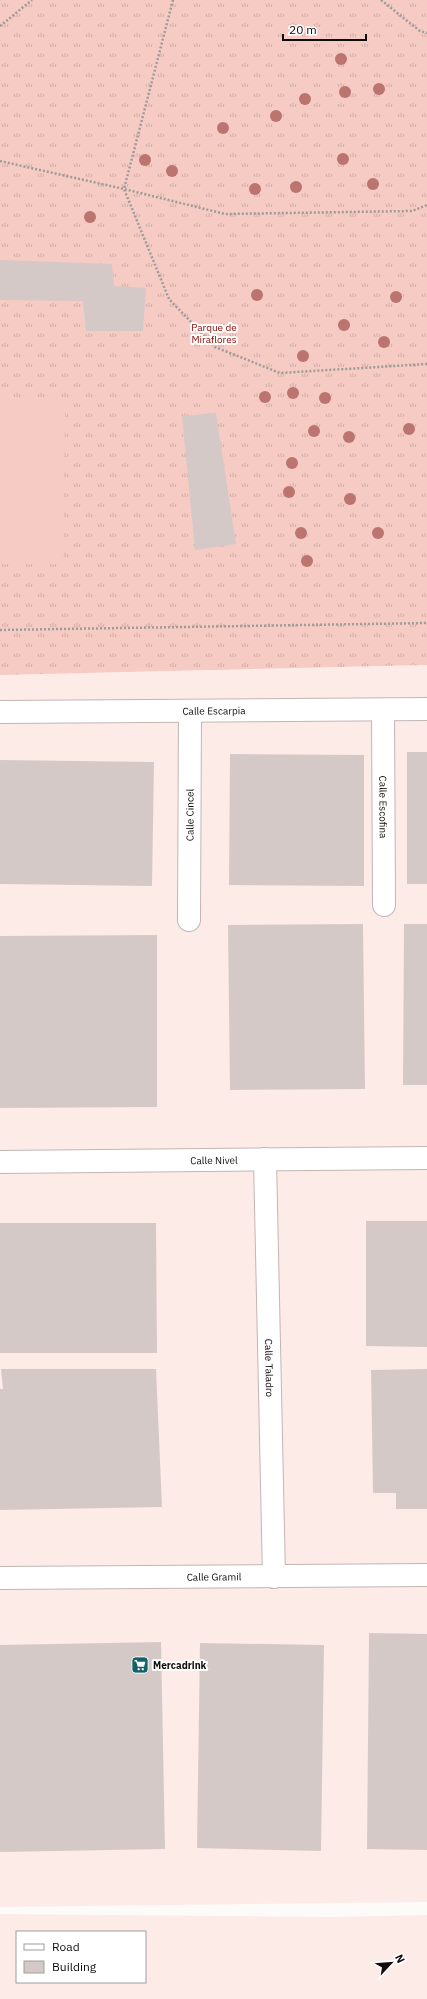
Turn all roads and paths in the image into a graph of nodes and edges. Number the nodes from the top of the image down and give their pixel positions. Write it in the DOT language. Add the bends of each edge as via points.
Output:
graph roads {
  1 [pos="32,0"];
  2 [pos="173,0"];
  3 [pos="381,0"];
  4 [pos="0,26"];
  5 [pos="427,33"];
  6 [pos="0,161"];
  7 [pos="124,189"];
  8 [pos="427,205"];
  9 [pos="427,364"];
  10 [pos="427,623"];
  11 [pos="0,630"];
  12 [pos="383,710"];
  13 [pos="427,710"];
  14 [pos="190,711"];
  15 [pos="0,712"];
  16 [pos="384,905"];
  17 [pos="189,920"];
  18 [pos="427,1158"];
  19 [pos="265,1159"];
  20 [pos="0,1162"];
  21 [pos="427,1575"];
  22 [pos="274,1577"];
  23 [pos="0,1578"];
  1 -- 4 [label="path"];
  2 -- 7 [label="path"];
  3 -- 5 [label="path" via="420,31"];
  6 -- 7 [label="path"];
  7 -- 8 [label="path" via="224,214 412,211"];
  7 -- 9 [label="path" via="169,299 215,347 280,373"];
  10 -- 11 [label="path"];
  12 -- 13 [label="street, Calle Escarpia"];
  12 -- 14 [label="street, Calle Escarpia"];
  12 -- 16 [label="street, Calle Escofina"];
  14 -- 15 [label="street, Calle Escarpia"];
  14 -- 17 [label="street, Calle Cincel"];
  18 -- 19 [label="street, Calle Nivel"];
  19 -- 20 [label="street, Calle Nivel"];
  19 -- 22 [label="street, Calle Taladro"];
  21 -- 22 [label="street, Calle Gramil"];
  22 -- 23 [label="street, Calle Gramil"];
}
